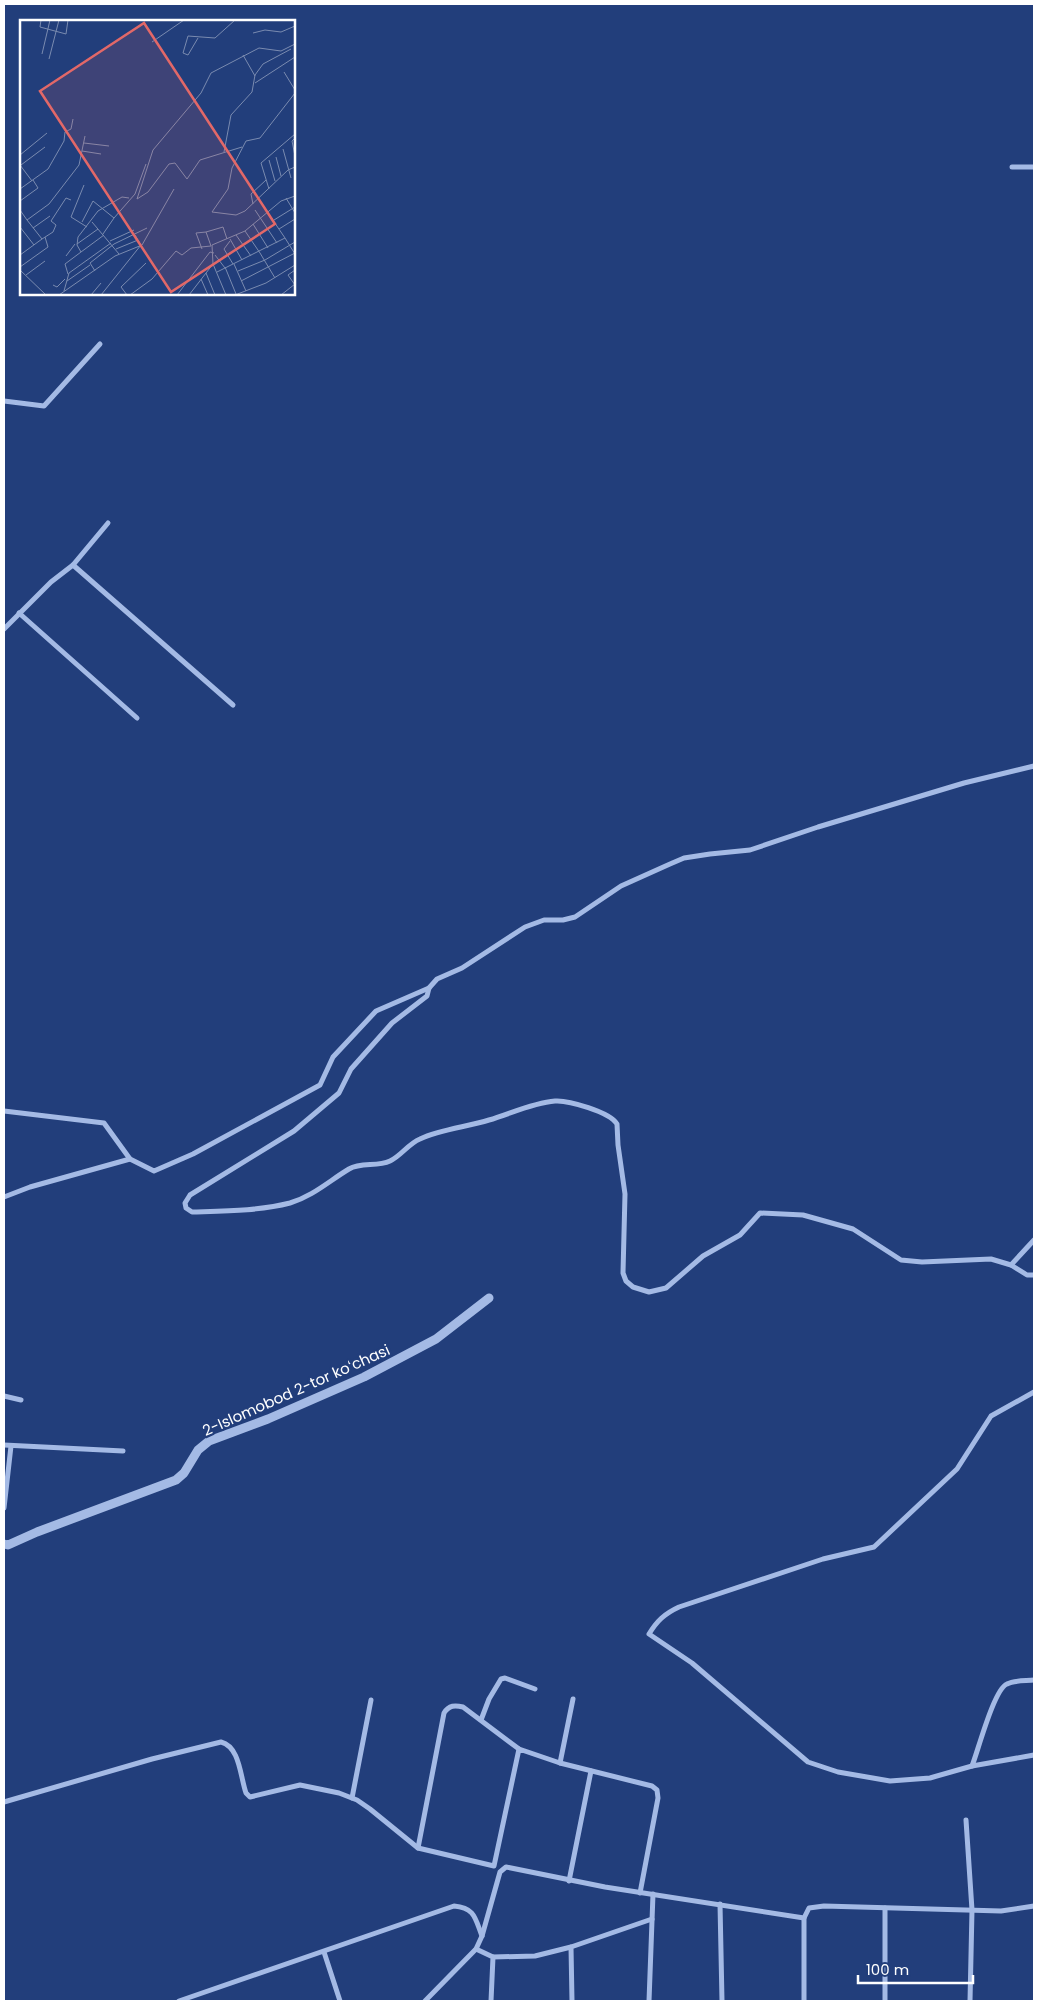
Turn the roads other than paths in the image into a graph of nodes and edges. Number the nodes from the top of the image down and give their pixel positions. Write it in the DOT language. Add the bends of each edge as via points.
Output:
graph roads {
  1 [pos="1012,167"];
  2 [pos="1034,167"];
  3 [pos="100,344"];
  4 [pos="4,401"];
  5 [pos="108,523"];
  6 [pos="73,565"];
  7 [pos="19,613"];
  8 [pos="6,622"];
  9 [pos="4,629"];
  10 [pos="233,705"];
  11 [pos="136,718"];
  12 [pos="1034,766"];
  13 [pos="429,988"];
  14 [pos="4,1111"];
  15 [pos="130,1159"];
  16 [pos="4,1198"];
  17 [pos="1034,1240"];
  18 [pos="1011,1264"];
  19 [pos="1034,1275"];
  20 [pos="489,1298"];
  21 [pos="1034,1392"];
  22 [pos="4,1396"];
  23 [pos="21,1400"];
  24 [pos="4,1445"];
  25 [pos="11,1446"];
  26 [pos="123,1451"];
  27 [pos="4,1494"];
  28 [pos="4,1508"];
  29 [pos="4,1544"];
  30 [pos="1034,1680"];
  31 [pos="535,1689"];
  32 [pos="573,1699"];
  33 [pos="371,1700"];
  34 [pos="482,1720"];
  35 [pos="519,1749"];
  36 [pos="1034,1755"];
  37 [pos="560,1763"];
  38 [pos="972,1766"];
  39 [pos="591,1771"];
  40 [pos="352,1798"];
  41 [pos="4,1802"];
  42 [pos="966,1820"];
  43 [pos="418,1848"];
  44 [pos="494,1866"];
  45 [pos="506,1867"];
  46 [pos="569,1880"];
  47 [pos="640,1892"];
  48 [pos="652,1894"];
  49 [pos="720,1904"];
  50 [pos="1034,1906"];
  51 [pos="885,1908"];
  52 [pos="972,1910"];
  53 [pos="804,1918"];
  54 [pos="652,1919"];
  55 [pos="482,1936"];
  56 [pos="572,1947"];
  57 [pos="476,1949"];
  58 [pos="324,1952"];
  59 [pos="493,1957"];
  60 [pos="178,2001"];
  61 [pos="340,2001"];
  62 [pos="426,2001"];
  63 [pos="491,2001"];
  64 [pos="572,2001"];
  65 [pos="649,2001"];
  66 [pos="722,2001"];
  67 [pos="804,2001"];
  68 [pos="885,2001"];
  69 [pos="970,2001"];
  1 -- 2 [label="street"];
  3 -- 4 [label="street" via="44,406"];
  5 -- 6 [label="street"];
  6 -- 7 [label="street"];
  6 -- 10 [label="street"];
  7 -- 8 [label="street"];
  7 -- 11 [label="street"];
  8 -- 9 [label="street"];
  12 -- 13 [label="street" via="818,827 750,850 684,858 621,886 575,917 544,920 525,927 462,968 437,979"];
  13 -- 15 [label="street" via="376,1011 333,1058 320,1085 193,1154 154,1171"];
  13 -- 18 [label="street" via="427,996 392,1023 351,1069 339,1093 294,1132 190,1195 186,1208 192,1212 290,1203 316,1193 350,1168 388,1162 421,1138 556,1101 607,1115 617,1124 625,1194 623,1273 633,1287 649,1292 666,1288 703,1256 740,1235 760,1213 803,1215 853,1229 901,1260 991,1259"];
  14 -- 15 [label="street" via="104,1123"];
  15 -- 16 [label="street" via="30,1187"];
  17 -- 18 [label="street"];
  18 -- 19 [label="street" via="1027,1275"];
  20 -- 29 [label="street, 2-Islomobod 2-tor koʻchasi" via="436,1339 364,1377 209,1441 198,1450 176,1480"];
  21 -- 38 [label="street" via="991,1416 957,1468 874,1547 823,1559 679,1607 658,1620 649,1634 692,1663 808,1762 838,1772 890,1781 930,1778"];
  22 -- 23 [label="street"];
  24 -- 25 [label="street"];
  25 -- 26 [label="street"];
  25 -- 27 [label="street"];
  27 -- 28 [label="street"];
  30 -- 38 [label="street" via="1006,1684 1002,1688"];
  31 -- 34 [label="street" via="501,1679"];
  32 -- 37 [label="street"];
  33 -- 40 [label="street"];
  34 -- 35 [label="street"];
  34 -- 43 [label="street" via="464,1707 454,1705 444,1713"];
  35 -- 37 [label="street"];
  35 -- 44 [label="street"];
  36 -- 38 [label="street"];
  37 -- 39 [label="street"];
  39 -- 46 [label="street"];
  39 -- 47 [label="street" via="652,1786 658,1793"];
  40 -- 41 [label="street" via="300,1785 250,1797 235,1754 221,1742 124,1766"];
  40 -- 43 [label="street"];
  42 -- 52 [label="street"];
  43 -- 44 [label="street"];
  44 -- 45 [label="street"];
  45 -- 46 [label="street"];
  45 -- 55 [label="street" via="500,1872"];
  46 -- 47 [label="street"];
  47 -- 48 [label="street"];
  48 -- 49 [label="street"];
  48 -- 54 [label="street"];
  49 -- 53 [label="street"];
  49 -- 66 [label="street"];
  50 -- 52 [label="street" via="1001,1911"];
  51 -- 52 [label="street"];
  51 -- 53 [label="street" via="824,1906 809,1908"];
  51 -- 68 [label="street"];
  52 -- 69 [label="street"];
  53 -- 67 [label="street"];
  54 -- 56 [label="street"];
  54 -- 65 [label="street"];
  55 -- 57 [label="street"];
  55 -- 58 [label="street" via="471,1911 454,1906"];
  56 -- 59 [label="street" via="535,1956"];
  56 -- 64 [label="street"];
  57 -- 59 [label="street"];
  57 -- 62 [label="street"];
  58 -- 60 [label="street"];
  58 -- 61 [label="street"];
  59 -- 63 [label="street"];
}
